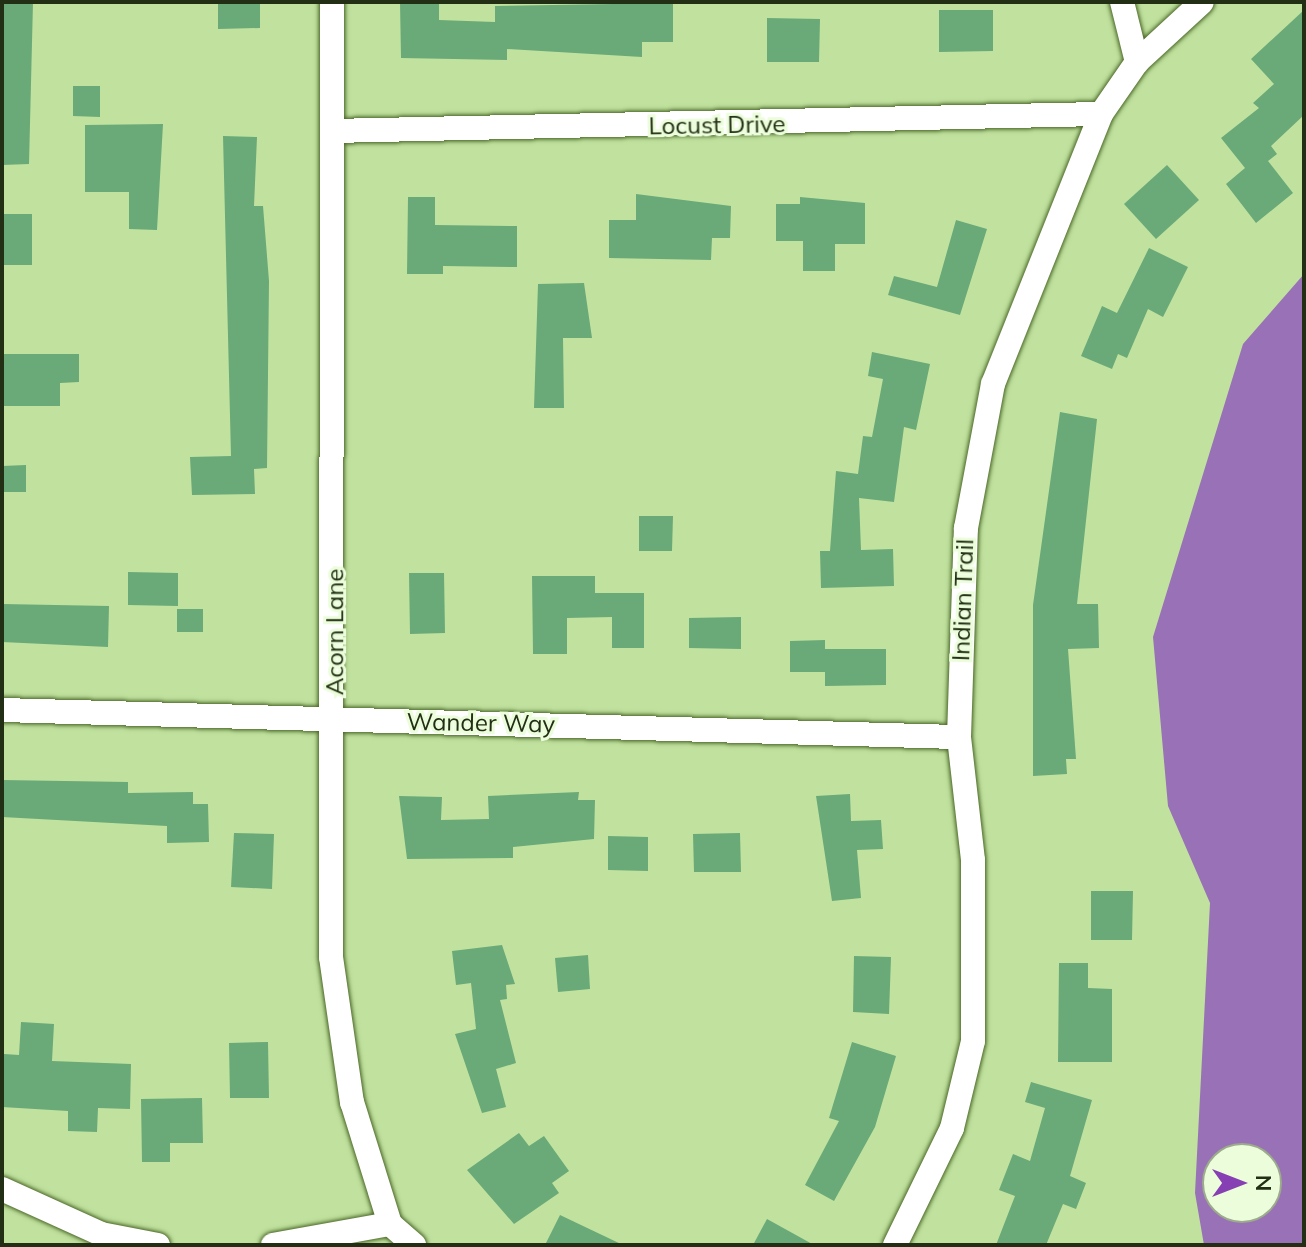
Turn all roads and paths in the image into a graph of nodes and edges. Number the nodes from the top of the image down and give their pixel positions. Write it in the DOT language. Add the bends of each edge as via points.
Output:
graph roads {
  1 [pos="332,2"];
  2 [pos="1122,2"];
  3 [pos="1202,2"];
  4 [pos="1137,62"];
  5 [pos="1101,114"];
  6 [pos="332,131"];
  7 [pos="2,710"];
  8 [pos="335,719"];
  9 [pos="959,737"];
  10 [pos="2,1189"];
  11 [pos="390,1224"];
  12 [pos="158,1245"];
  13 [pos="273,1245"];
  14 [pos="414,1245"];
  15 [pos="895,1245"];
  1 -- 6 [label="street, Acorn Lane"];
  2 -- 4 [label="street"];
  3 -- 4 [label="street, Indian Trail"];
  4 -- 5 [label="street, Indian Trail"];
  5 -- 6 [label="street, Locust Drive"];
  5 -- 9 [label="street, Indian Trail" via="993,384 966,528"];
  6 -- 8 [label="street, Acorn Lane"];
  7 -- 8 [label="street, Wander Way"];
  8 -- 9 [label="street, Wander Way"];
  8 -- 11 [label="street, Acorn Lane" via="331,957 352,1102"];
  9 -- 15 [label="street, Indian Trail" via="973,860 973,1041 952,1128"];
  10 -- 12 [label="street" via="101,1234"];
  11 -- 13 [label="street"];
  11 -- 14 [label="street"];
}
